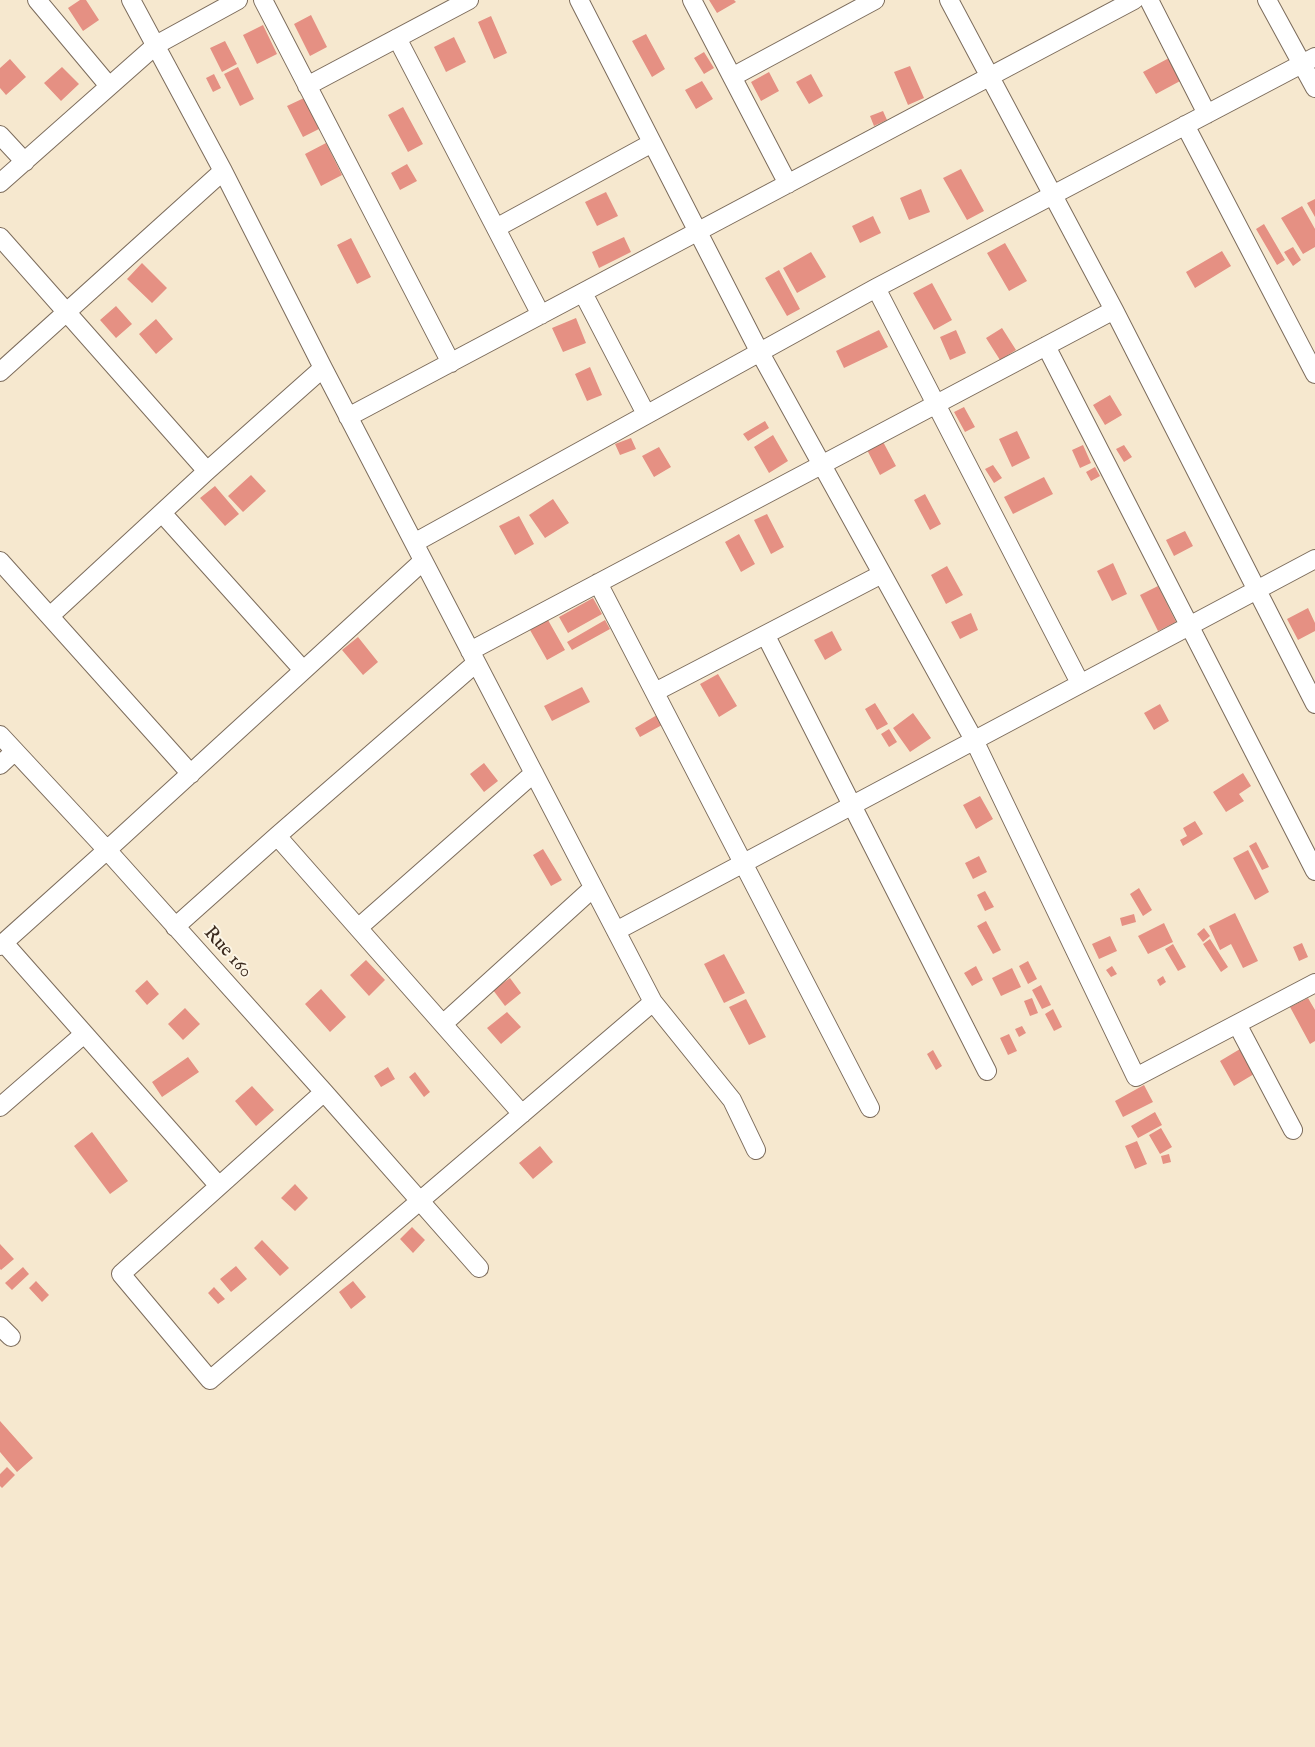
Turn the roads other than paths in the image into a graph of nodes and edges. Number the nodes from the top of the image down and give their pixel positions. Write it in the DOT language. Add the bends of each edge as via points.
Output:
graph roads {
  1 [pos="37,0"];
  2 [pos="131,0"];
  3 [pos="238,0"];
  4 [pos="263,0"];
  5 [pos="469,0"];
  6 [pos="578,0"];
  7 [pos="692,0"];
  8 [pos="875,0"];
  9 [pos="949,0"];
  10 [pos="1134,0"];
  11 [pos="1149,0"];
  12 [pos="1267,0"];
  13 [pos="397,38"];
  14 [pos="156,46"];
  15 [pos="1308,61"];
  16 [pos="732,77"];
  17 [pos="990,77"];
  18 [pos="109,86"];
  19 [pos="307,86"];
  20 [pos="1315,88"];
  21 [pos="1207,114"];
  22 [pos="1185,125"];
  23 [pos="0,135"];
  24 [pos="652,143"];
  25 [pos="25,162"];
  26 [pos="223,172"];
  27 [pos="0,183"];
  28 [pos="788,184"];
  29 [pos="1052,195"];
  30 [pos="496,228"];
  31 [pos="698,232"];
  32 [pos="0,237"];
  33 [pos="876,288"];
  34 [pos="583,293"];
  35 [pos="1114,310"];
  36 [pos="67,312"];
  37 [pos="541,315"];
  38 [pos="1046,346"];
  39 [pos="759,351"];
  40 [pos="451,363"];
  41 [pos="323,368"];
  42 [pos="0,372"];
  43 [pos="1315,374"];
  44 [pos="936,404"];
  45 [pos="646,414"];
  46 [pos="348,418"];
  47 [pos="822,465"];
  48 [pos="207,471"];
  49 [pos="162,513"];
  50 [pos="414,543"];
  51 [pos="0,561"];
  52 [pos="423,561"];
  53 [pos="1313,566"];
  54 [pos="882,574"];
  55 [pos="598,583"];
  56 [pos="1256,591"];
  57 [pos="50,616"];
  58 [pos="1189,625"];
  59 [pos="766,636"];
  60 [pos="473,657"];
  61 [pos="303,670"];
  62 [pos="1080,684"];
  63 [pos="655,692"];
  64 [pos="1315,704"];
  65 [pos="0,735"];
  66 [pos="974,740"];
  67 [pos="15,751"];
  68 [pos="0,765"];
  69 [pos="191,774"];
  70 [pos="534,774"];
  71 [pos="852,805"];
  72 [pos="277,836"];
  73 [pos="107,850"];
  74 [pos="743,863"];
  75 [pos="1315,871"];
  76 [pos="593,888"];
  77 [pos="175,926"];
  78 [pos="358,928"];
  79 [pos="616,931"];
  80 [pos="2,944"];
  81 [pos="1315,983"];
  82 [pos="652,1002"];
  83 [pos="443,1024"];
  84 [pos="1237,1024"];
  85 [pos="84,1034"];
  86 [pos="987,1071"];
  87 [pos="324,1092"];
  88 [pos="0,1107"];
  89 [pos="870,1108"];
  90 [pos="522,1114"];
  91 [pos="1293,1130"];
  92 [pos="756,1150"];
  93 [pos="219,1186"];
  94 [pos="420,1202"];
  95 [pos="479,1268"];
  1 -- 18 [label="street"];
  2 -- 14 [label="street"];
  3 -- 14 [label="street"];
  4 -- 19 [label="street"];
  5 -- 13 [label="street"];
  6 -- 24 [label="street"];
  7 -- 16 [label="street"];
  8 -- 16 [label="street"];
  9 -- 17 [label="street"];
  10 -- 17 [label="street"];
  11 -- 21 [label="street"];
  12 -- 15 [label="street"];
  13 -- 19 [label="street"];
  13 -- 30 [label="street"];
  14 -- 18 [label="street"];
  14 -- 26 [label="street"];
  15 -- 20 [label="street"];
  15 -- 21 [label="street"];
  16 -- 28 [label="street"];
  17 -- 28 [label="street"];
  17 -- 29 [label="street"];
  18 -- 25 [label="street"];
  19 -- 40 [label="street"];
  21 -- 22 [label="street"];
  22 -- 29 [label="street"];
  22 -- 43 [label="street"];
  23 -- 25 [label="street"];
  24 -- 30 [label="street"];
  24 -- 31 [label="street"];
  25 -- 27 [label="street"];
  26 -- 36 [label="street"];
  26 -- 41 [label="street"];
  28 -- 31 [label="street"];
  29 -- 33 [label="street"];
  29 -- 35 [label="street"];
  30 -- 37 [label="street"];
  31 -- 34 [label="street"];
  31 -- 39 [label="street"];
  32 -- 36 [label="street"];
  33 -- 39 [label="street"];
  33 -- 44 [label="street"];
  34 -- 37 [label="street"];
  34 -- 45 [label="street"];
  35 -- 38 [label="street"];
  35 -- 56 [label="street"];
  36 -- 42 [label="street"];
  36 -- 48 [label="street"];
  37 -- 40 [label="street"];
  38 -- 44 [label="street"];
  38 -- 58 [label="street"];
  39 -- 45 [label="street"];
  39 -- 47 [label="street"];
  40 -- 46 [label="street"];
  41 -- 46 [label="street"];
  41 -- 48 [label="street"];
  44 -- 47 [label="street"];
  44 -- 62 [label="street"];
  45 -- 50 [label="street"];
  46 -- 50 [label="street"];
  47 -- 54 [label="street"];
  47 -- 55 [label="street"];
  48 -- 49 [label="street"];
  49 -- 57 [label="street"];
  49 -- 61 [label="street"];
  50 -- 52 [label="street"];
  51 -- 57 [label="street"];
  52 -- 60 [label="street"];
  52 -- 61 [label="street"];
  53 -- 56 [label="street"];
  54 -- 59 [label="street"];
  54 -- 66 [label="street"];
  55 -- 60 [label="street"];
  55 -- 63 [label="street"];
  56 -- 58 [label="street"];
  56 -- 64 [label="street"];
  57 -- 69 [label="street"];
  58 -- 62 [label="street"];
  58 -- 75 [label="street"];
  59 -- 63 [label="street"];
  59 -- 71 [label="street"];
  60 -- 70 [label="street"];
  60 -- 72 [label="street"];
  61 -- 69 [label="street"];
  62 -- 66 [label="street"];
  63 -- 74 [label="street"];
  65 -- 67 [label="street, Rue 160"];
  66 -- 71 [label="street"];
  66 -- 84 [label="street" via="1136,1077"];
  67 -- 68 [label="street"];
  67 -- 73 [label="street, Rue 160"];
  69 -- 73 [label="street"];
  70 -- 76 [label="street"];
  70 -- 78 [label="street"];
  71 -- 74 [label="street"];
  71 -- 86 [label="street"];
  72 -- 77 [label="street"];
  72 -- 78 [label="street"];
  73 -- 77 [label="street, Rue 160"];
  73 -- 80 [label="street"];
  74 -- 79 [label="street"];
  74 -- 89 [label="street"];
  76 -- 79 [label="street"];
  76 -- 83 [label="street"];
  77 -- 87 [label="street, Rue 160"];
  78 -- 83 [label="street"];
  79 -- 82 [label="street"];
  80 -- 85 [label="street"];
  81 -- 84 [label="street"];
  82 -- 90 [label="street"];
  82 -- 92 [label="street" via="732,1100"];
  83 -- 90 [label="street"];
  84 -- 91 [label="street"];
  85 -- 88 [label="street"];
  85 -- 93 [label="street"];
  87 -- 93 [label="street"];
  87 -- 94 [label="street, Rue 160"];
  90 -- 94 [label="street"];
  93 -- 94 [label="street" via="121,1274 210,1380"];
  94 -- 95 [label="street, Rue 160"];
}
